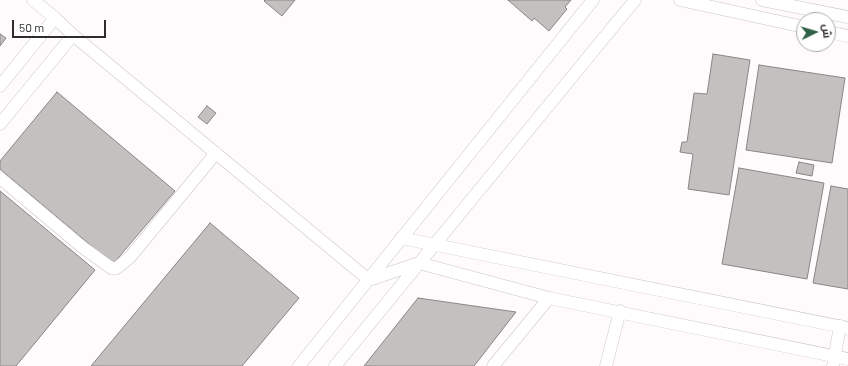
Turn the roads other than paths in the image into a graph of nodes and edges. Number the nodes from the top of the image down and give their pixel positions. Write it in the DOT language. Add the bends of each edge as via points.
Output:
graph roads {
  1 [pos="33,0"];
  2 [pos="593,0"];
  3 [pos="634,0"];
  4 [pos="680,0"];
  5 [pos="762,0"];
  6 [pos="848,17"];
  7 [pos="55,18"];
  8 [pos="796,25"];
  9 [pos="836,34"];
  10 [pos="73,35"];
  11 [pos="848,36"];
  12 [pos="0,86"];
  13 [pos="0,124"];
  14 [pos="216,153"];
  15 [pos="0,178"];
  16 [pos="401,238"];
  17 [pos="435,245"];
  18 [pos="419,263"];
  19 [pos="369,280"];
  20 [pos="550,298"];
  21 [pos="620,311"];
  22 [pos="844,327"];
  23 [pos="848,358"];
  24 [pos="834,361"];
  25 [pos="299,366"];
  26 [pos="335,366"];
  27 [pos="493,366"];
  28 [pos="606,366"];
  1 -- 7 [label="street"];
  2 -- 16 [label="street"];
  3 -- 17 [label="street"];
  4 -- 8 [label="street"];
  5 -- 6 [label="street"];
  7 -- 10 [label="street"];
  7 -- 12 [label="street"];
  9 -- 11 [label="street"];
  10 -- 13 [label="street"];
  10 -- 14 [label="street"];
  14 -- 15 [label="street" via="131,256 117,268 111,268 81,246"];
  14 -- 19 [label="street"];
  16 -- 17 [label="street"];
  16 -- 19 [label="street"];
  17 -- 18 [label="street"];
  17 -- 22 [label="street"];
  18 -- 19 [label="street"];
  18 -- 20 [label="street"];
  18 -- 26 [label="street"];
  19 -- 25 [label="street"];
  20 -- 21 [label="street"];
  20 -- 27 [label="street"];
  21 -- 24 [label="street"];
  21 -- 28 [label="street"];
  22 -- 24 [label="street"];
  23 -- 24 [label="street"];
}
